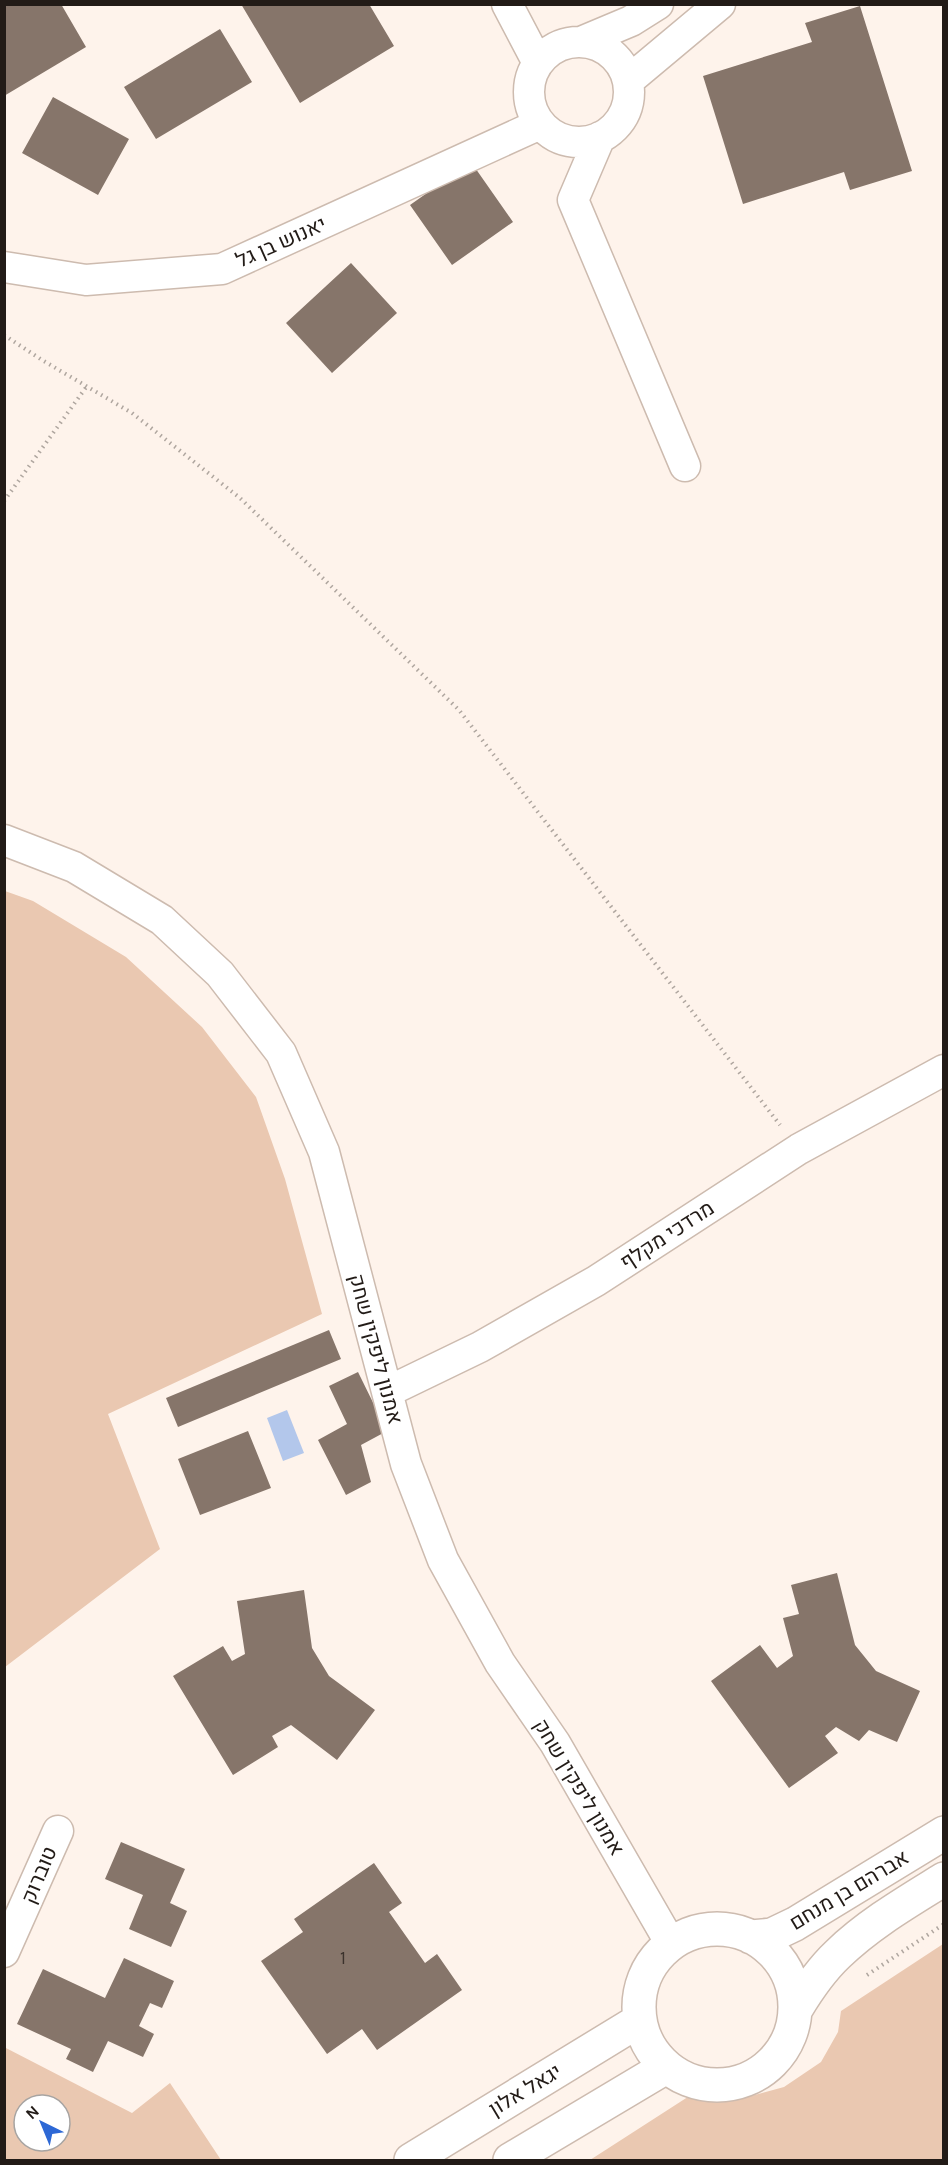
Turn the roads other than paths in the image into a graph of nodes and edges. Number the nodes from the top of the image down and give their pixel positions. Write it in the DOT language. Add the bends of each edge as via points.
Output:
graph roads {
  1 [pos="507,4"];
  2 [pos="658,4"];
  3 [pos="720,4"];
  4 [pos="581,42"];
  5 [pos="538,63"];
  6 [pos="628,81"];
  7 [pos="540,124"];
  8 [pos="600,137"];
  9 [pos="4,267"];
  10 [pos="685,466"];
  11 [pos="4,840"];
  12 [pos="944,1070"];
  13 [pos="387,1392"];
  14 [pos="58,1831"];
  15 [pos="944,1833"];
  16 [pos="944,1879"];
  17 [pos="751,1937"];
  18 [pos="671,1944"];
  19 [pos="4,1952"];
  20 [pos="796,2009"];
  21 [pos="640,2020"];
  22 [pos="666,2067"];
  23 [pos="411,2160"];
  24 [pos="510,2160"];
  1 -- 5 [label="street"];
  2 -- 4 [label="street" via="631,21"];
  3 -- 6 [label="street"];
  4 -- 5 [label="street" via="549,51"];
  4 -- 6 [label="street" via="597,45 611,54"];
  5 -- 7 [label="street" via="530,78 528,94"];
  6 -- 8 [label="street" via="624,114"];
  7 -- 8 [label="street" via="552,135 568,141"];
  7 -- 9 [label="street, יאנוש בן גל" via="222,269 86,280"];
  8 -- 10 [label="street" via="573,200"];
  11 -- 13 [label="street, אמנון ליפקין שחק" via="74,867 162,920 220,974 281,1053 324,1152"];
  12 -- 13 [label="street, מרדכי מקלף" via="799,1149 596,1281 480,1347"];
  13 -- 18 [label="street, אמנון ליפקין שחק" via="406,1464 443,1560 500,1663 555,1743"];
  14 -- 19 [label="street, טוברוק"];
  15 -- 17 [label="main road, אברהם בן מנחם" via="795,1924 772,1935"];
  16 -- 20 [label="main road, אברהם בן מנחם" via="876,1922 837,1954"];
  17 -- 18 [label="main road" via="716,1929 693,1932"];
  17 -- 20 [label="main road" via="777,1956 788,1974"];
  18 -- 21 [label="main road" via="656,1958 645,1977 639,1999"];
  20 -- 22 [label="main road" via="790,2034 778,2056 759,2073 735,2083 710,2085 686,2079"];
  21 -- 22 [label="main road" via="645,2037"];
  21 -- 23 [label="main road, יגאל אלון"];
  22 -- 24 [label="main road"];
}
